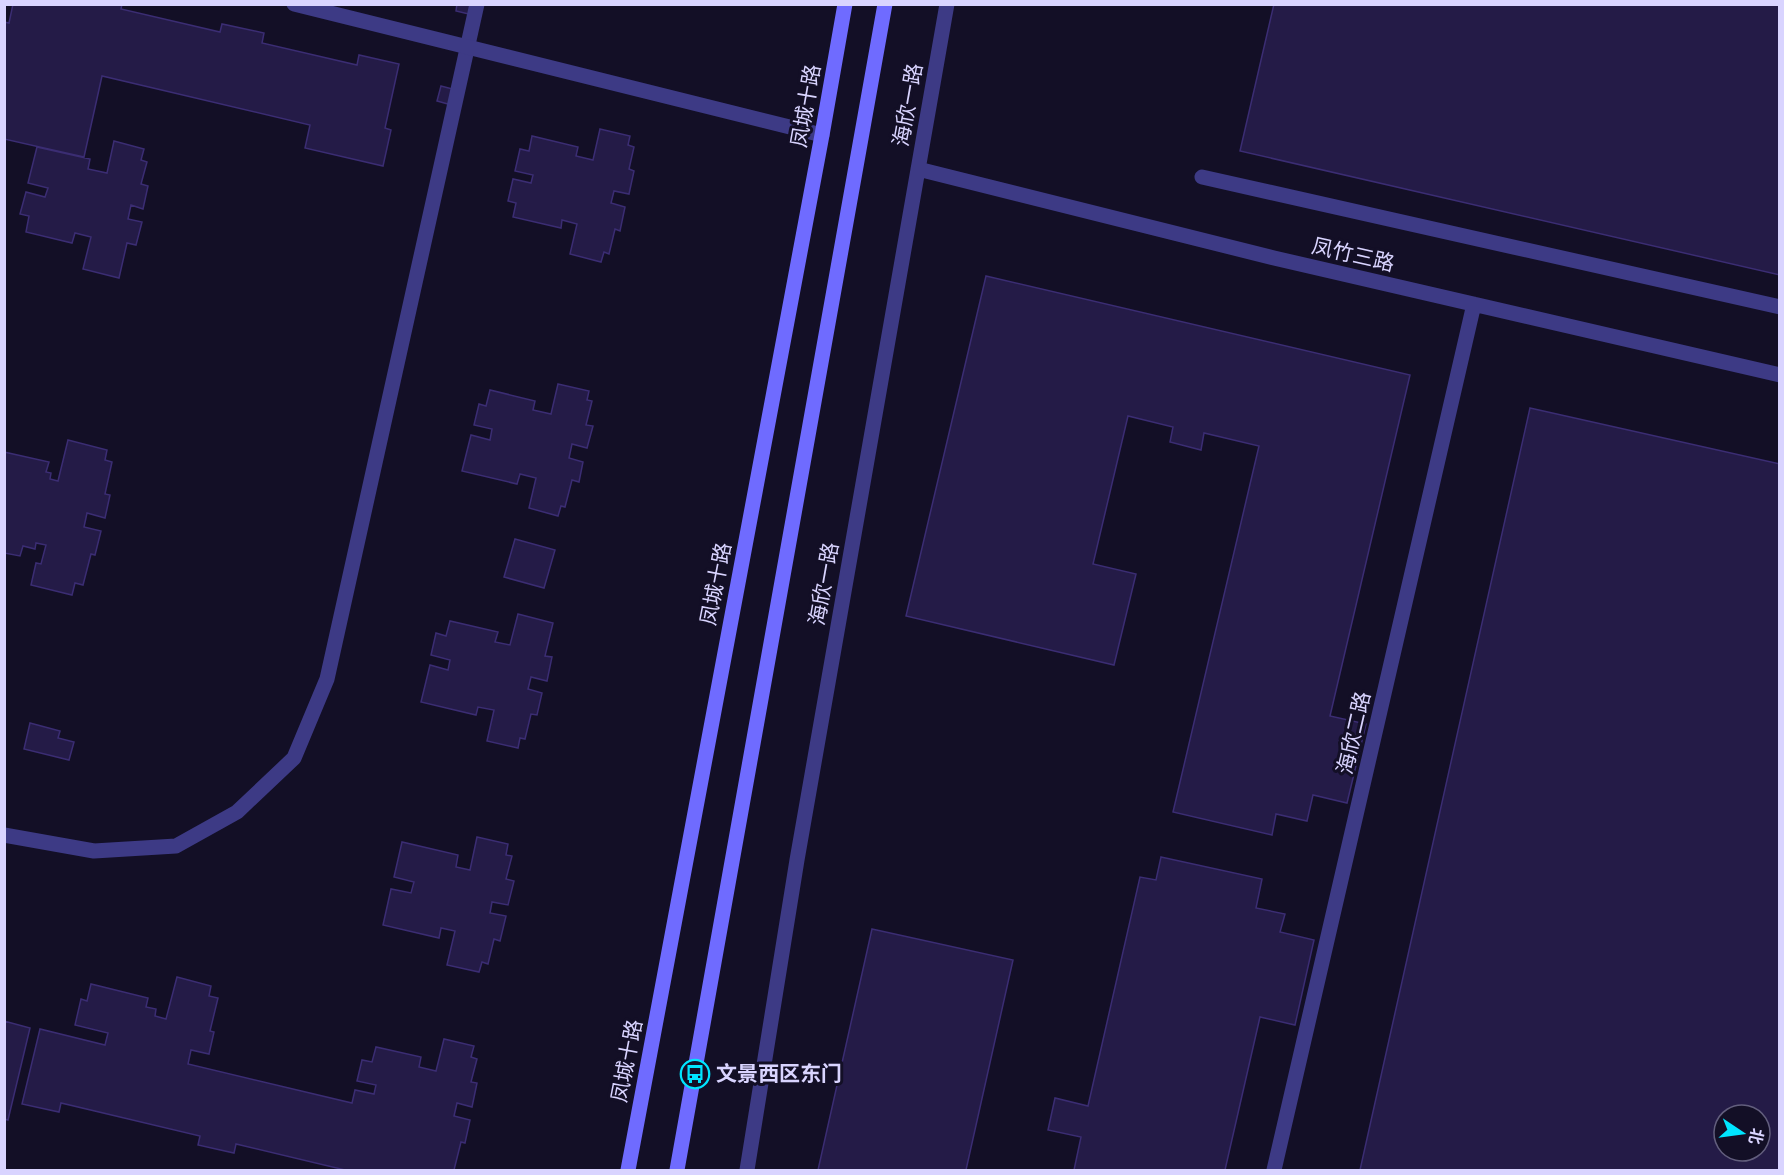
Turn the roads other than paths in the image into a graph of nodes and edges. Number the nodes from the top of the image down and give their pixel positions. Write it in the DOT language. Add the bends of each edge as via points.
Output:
graph roads {
  1 [pos="294,4"];
  2 [pos="477,4"];
  3 [pos="844,4"];
  4 [pos="885,4"];
  5 [pos="947,4"];
  6 [pos="468,48"];
  7 [pos="822,135"];
  8 [pos="918,169"];
  9 [pos="1202,177"];
  10 [pos="1474,304"];
  11 [pos="1779,307"];
  12 [pos="1779,375"];
  13 [pos="4,835"];
  14 [pos="628,1170"];
  15 [pos="678,1170"];
  16 [pos="747,1170"];
  17 [pos="1274,1170"];
  1 -- 6 [label="street"];
  2 -- 6 [label="street"];
  3 -- 7 [label="main road, 凤城十路"];
  4 -- 15 [label="main road"];
  5 -- 8 [label="street, 海欣一路"];
  6 -- 7 [label="street"];
  6 -- 13 [label="street" via="327,679 294,758 237,812 176,846 93,851"];
  7 -- 14 [label="main road, 凤城十路"];
  8 -- 10 [label="street, 凤竹三路"];
  8 -- 16 [label="street, 海欣一路"];
  9 -- 11 [label="street"];
  10 -- 12 [label="street, 凤竹三路"];
  10 -- 17 [label="street, 海欣二路"];
}
